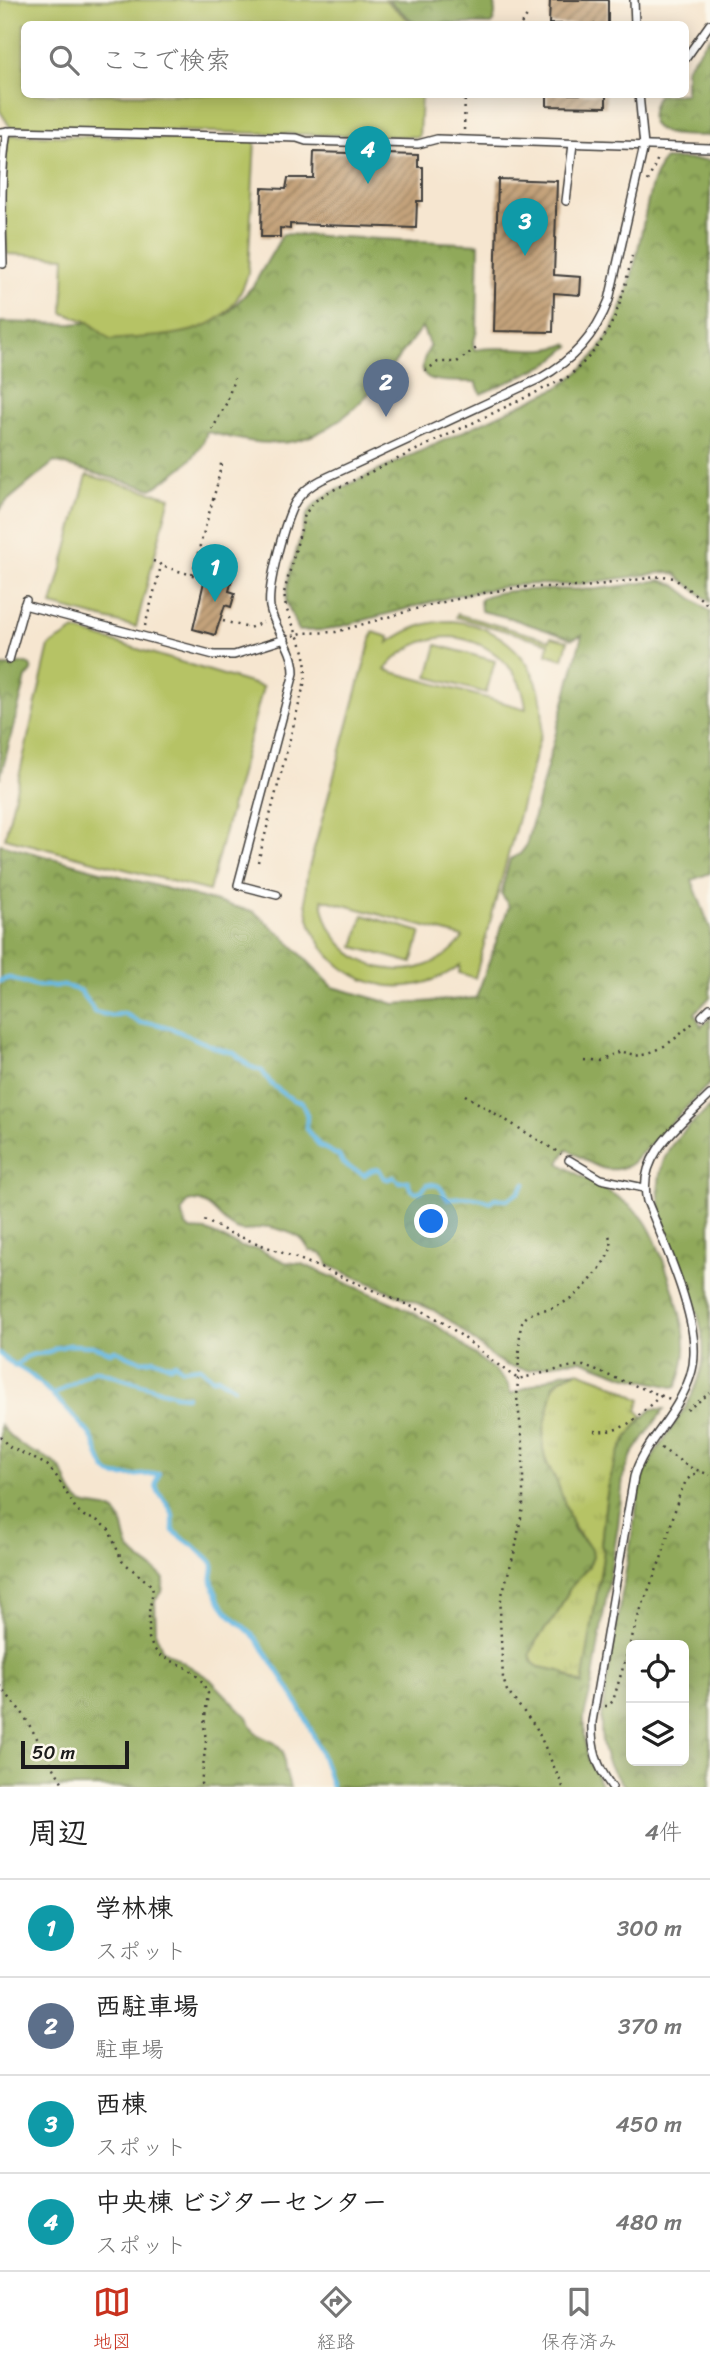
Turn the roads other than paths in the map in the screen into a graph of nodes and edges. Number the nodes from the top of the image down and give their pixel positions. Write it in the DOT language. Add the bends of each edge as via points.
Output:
graph roads {
  1 [pos="634,0"];
  2 [pos="635,21"];
  3 [pos="710,24"];
  4 [pos="689,53"];
  5 [pos="640,98"];
  6 [pos="3,132"];
  7 [pos="573,144"];
  8 [pos="644,146"];
  9 [pos="710,148"];
  10 [pos="566,201"];
  11 [pos="3,264"];
  12 [pos="285,639"];
  13 [pos="9,660"];
  14 [pos="277,895"];
  15 [pos="710,1008"];
  16 [pos="702,1016"];
  17 [pos="710,1095"];
  18 [pos="569,1160"];
  19 [pos="644,1188"];
  20 [pos="612,1787"];
  1 -- 2 [label="lane"];
  3 -- 4 [label="lane"];
  5 -- 8 [label="lane"];
  6 -- 7 [label="lane"];
  6 -- 11 [label="lane"];
  7 -- 8 [label="lane"];
  7 -- 10 [label="lane"];
  8 -- 9 [label="lane"];
  8 -- 12 [label="lane" via="609,300 600,322 579,350 539,379 321,480 299,497 287,523 270,595 271,610"];
  12 -- 13 [label="lane" via="224,656 25,603"];
  12 -- 14 [label="lane" via="293,658 293,680 239,885"];
  15 -- 16 [label="lane"];
  17 -- 19 [label="lane" via="659,1147 645,1173"];
  18 -- 19 [label="lane" via="601,1179"];
  19 -- 20 [label="lane" via="686,1306 693,1335 693,1367 678,1404 643,1454 634,1477 592,1723 594,1751"];
}
